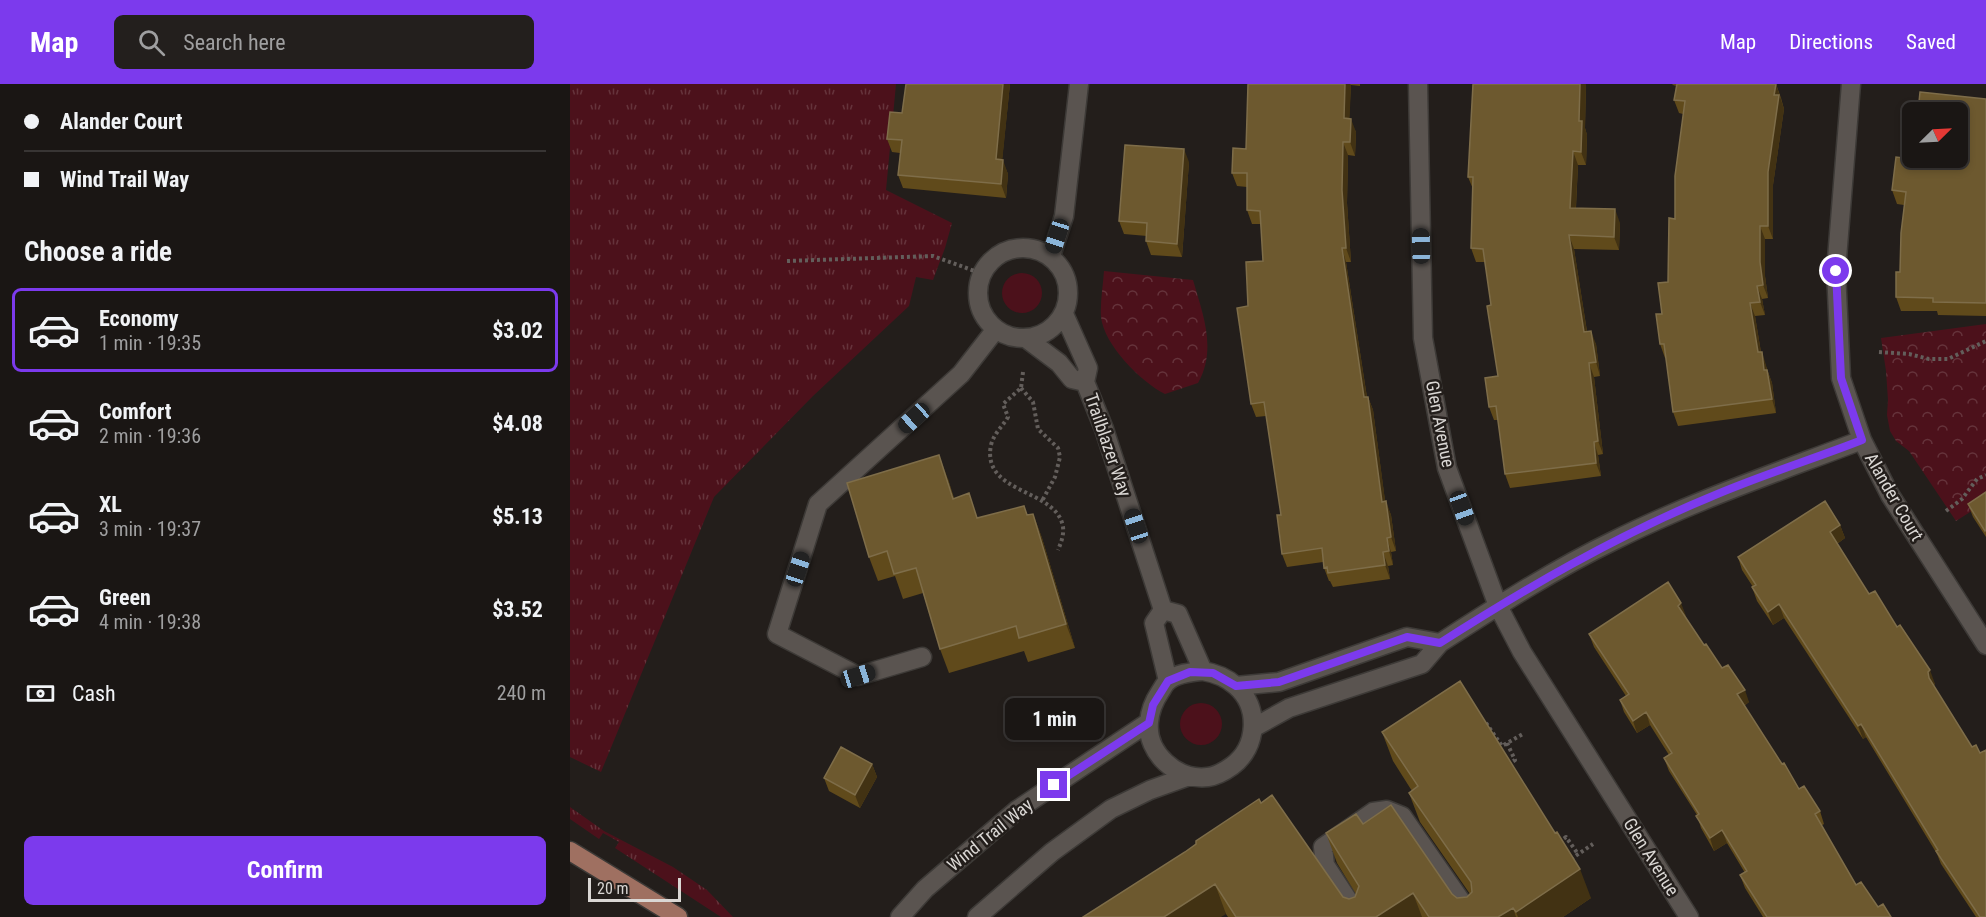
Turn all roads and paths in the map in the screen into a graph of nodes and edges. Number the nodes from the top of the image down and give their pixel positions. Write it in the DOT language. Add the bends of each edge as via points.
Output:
graph roads {
  1 [pos="1079,84"];
  2 [pos="1418,84"];
  3 [pos="1851,84"];
  4 [pos="1051,256"];
  5 [pos="787,261"];
  6 [pos="983,274"];
  7 [pos="1065,314"];
  8 [pos="996,329"];
  9 [pos="1027,339"];
  10 [pos="1986,341"];
  11 [pos="1879,352"];
  12 [pos="1023,372"];
  13 [pos="1085,382"];
  14 [pos="1021,388"];
  15 [pos="1862,440"];
  16 [pos="1986,475"];
  17 [pos="1042,501"];
  18 [pos="1946,511"];
  19 [pos="1058,550"];
  20 [pos="1498,606"];
  21 [pos="1163,610"];
  22 [pos="1440,643"];
  23 [pos="1986,645"];
  24 [pos="922,657"];
  25 [pos="1203,671"];
  26 [pos="1168,681"];
  27 [pos="1236,686"];
  28 [pos="1483,719"];
  29 [pos="1149,723"];
  30 [pos="1253,728"];
  31 [pos="1523,734"];
  32 [pos="1507,743"];
  33 [pos="1506,766"];
  34 [pos="1190,776"];
  35 [pos="1593,844"];
  36 [pos="1555,845"];
  37 [pos="570,852"];
  38 [pos="1578,854"];
  39 [pos="1567,861"];
  40 [pos="1686,916"];
  41 [pos="678,917"];
  42 [pos="900,917"];
  43 [pos="977,917"];
  44 [pos="1359,917"];
  45 [pos="1473,917"];
  1 -- 4 [label="street" via="1064,216"];
  2 -- 20 [label="street, Glen Avenue" via="1423,338 1447,468"];
  3 -- 15 [label="street, Alander Court" via="1836,271 1841,378"];
  4 -- 6 [label="street" via="1024,247 1010,249 997,256"];
  4 -- 7 [label="street" via="1066,276 1069,302"];
  5 -- 6 [label="path" via="933,256"];
  6 -- 8 [label="street" via="978,292 980,306"];
  7 -- 9 [label="street" via="1056,324"];
  7 -- 13 [label="street, Trailblazer Way" via="1088,368"];
  8 -- 9 [label="street"];
  8 -- 24 [label="street" via="962,374 818,504 777,634 858,676"];
  9 -- 13 [label="street, Trailblazer Way" via="1059,363 1072,379"];
  10 -- 11 [label="path" via="1948,359"];
  12 -- 14 [label="path"];
  13 -- 21 [label="street, Trailblazer Way"];
  14 -- 17 [label="path" via="1033,402 1038,429 1058,448 1060,456 1055,477"];
  14 -- 17 [label="path" via="1003,404 1008,417 992,442 991,459 1005,480"];
  15 -- 20 [label="street" via="1709,497 1611,542"];
  15 -- 23 [label="street, Alander Court" via="1890,495"];
  16 -- 18 [label="path" via="1977,479 1962,499"];
  17 -- 19 [label="path" via="1060,518 1063,528"];
  20 -- 22 [label="street"];
  20 -- 40 [label="street, Glen Avenue" via="1522,652"];
  21 -- 25 [label="street" via="1178,614"];
  21 -- 26 [label="street" via="1154,623"];
  22 -- 27 [label="street" via="1407,637 1279,682"];
  22 -- 30 [label="street" via="1422,664 1289,708"];
  25 -- 26 [label="street"];
  25 -- 27 [label="street"];
  26 -- 29 [label="street" via="1153,705"];
  27 -- 30 [label="street" via="1251,712"];
  28 -- 32 [label="path" via="1502,746"];
  29 -- 34 [label="street" via="1159,757"];
  29 -- 42 [label="street, Wind Trail Way" via="1017,810 925,889"];
  30 -- 34 [label="street" via="1239,761 1208,777"];
  31 -- 32 [label="path"];
  32 -- 33 [label="path" via="1515,760"];
  34 -- 43 [label="street" via="1111,809 1052,852"];
  35 -- 38 [label="path"];
  36 -- 38 [label="path" via="1566,837"];
  37 -- 41 [label="main road"];
  38 -- 39 [label="path"];
  44 -- 45 [label="street" via="1325,865 1323,848 1373,812 1387,810 1402,816"];
}
